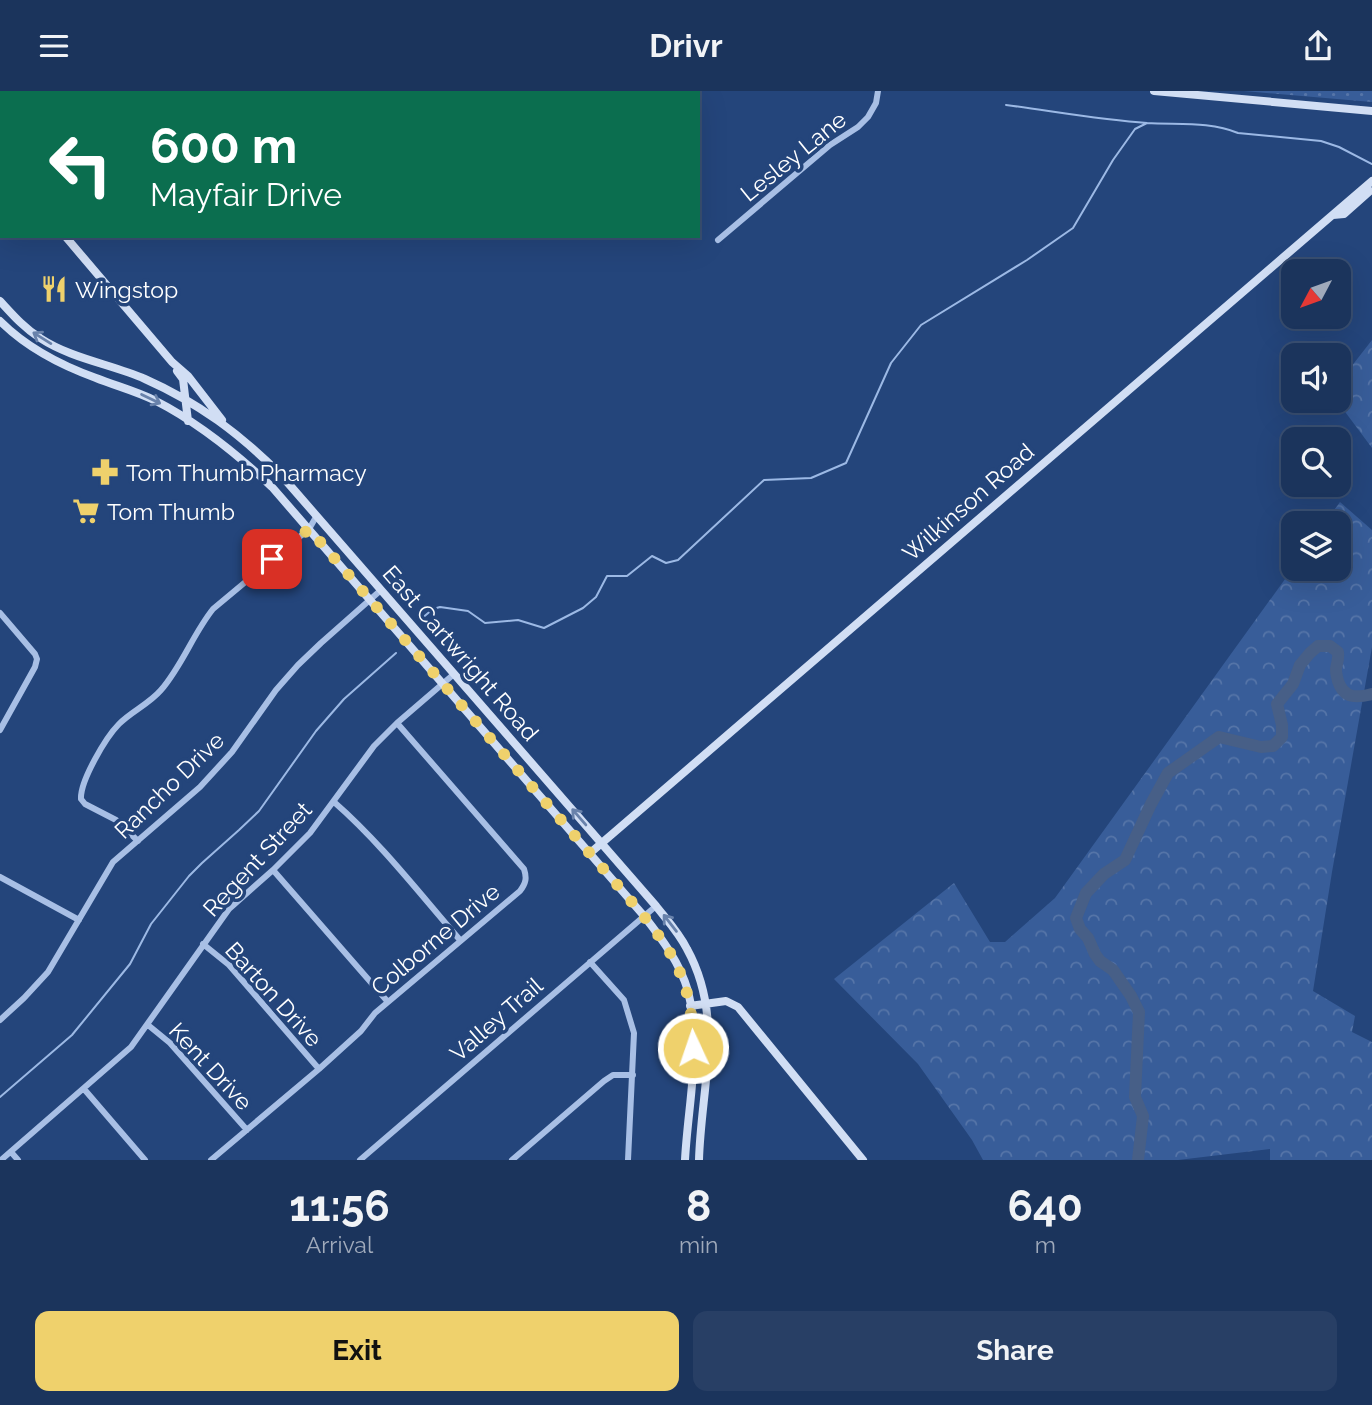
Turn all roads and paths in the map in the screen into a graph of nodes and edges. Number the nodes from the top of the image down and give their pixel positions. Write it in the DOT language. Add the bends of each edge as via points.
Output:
graph roads {
  1 [pos="878,91"];
  2 [pos="1154,91"];
  3 [pos="1372,111"];
  4 [pos="1370,185"];
  5 [pos="67,238"];
  6 [pos="718,240"];
  7 [pos="0,301"];
  8 [pos="0,321"];
  9 [pos="93,362"];
  10 [pos="172,362"];
  11 [pos="88,375"];
  12 [pos="185,399"];
  13 [pos="188,421"];
  14 [pos="226,426"];
  15 [pos="240,437"];
  16 [pos="229,449"];
  17 [pos="316,517"];
  18 [pos="309,529"];
  19 [pos="381,590"];
  20 [pos="370,600"];
  21 [pos="0,613"];
  22 [pos="454,674"];
  23 [pos="442,684"];
  24 [pos="397,723"];
  25 [pos="0,730"];
  26 [pos="334,802"];
  27 [pos="138,841"];
  28 [pos="601,843"];
  29 [pos="589,853"];
  30 [pos="273,870"];
  31 [pos="0,877"];
  32 [pos="656,906"];
  33 [pos="644,916"];
  34 [pos="79,920"];
  35 [pos="460,940"];
  36 [pos="203,944"];
  37 [pos="590,962"];
  38 [pos="388,1002"];
  39 [pos="707,1003"];
  40 [pos="690,1006"];
  41 [pos="0,1020"];
  42 [pos="148,1025"];
  43 [pos="319,1069"];
  44 [pos="633,1075"];
  45 [pos="83,1089"];
  46 [pos="247,1131"];
  47 [pos="11,1152"];
  48 [pos="1,1160"];
  49 [pos="18,1160"];
  50 [pos="145,1160"];
  51 [pos="211,1160"];
  52 [pos="360,1160"];
  53 [pos="512,1160"];
  54 [pos="628,1160"];
  55 [pos="685,1160"];
  56 [pos="699,1160"];
  57 [pos="863,1160"];
  1 -- 6 [label="street, Lesley Lane" via="876,103 858,127 830,145"];
  2 -- 3 [label="main road"];
  4 -- 28 [label="main road, Wilkinson Road"];
  5 -- 10 [label="main road"];
  9 -- 7 [label="main road, East Cartwright Road, one-way" via="41,339"];
  8 -- 11 [label="main road, East Cartwright Road" via="31,347"];
  9 -- 11 [label="main road"];
  9 -- 12 [label="main road, East Cartwright Road" via="143,378"];
  10 -- 12 [label="main road" via="183,379"];
  10 -- 14 [label="main road"];
  11 -- 13 [label="main road, East Cartwright Road, one-way" via="132,390"];
  12 -- 13 [label="main road"];
  12 -- 14 [label="main road, East Cartwright Road"];
  13 -- 16 [label="main road, East Cartwright Road"];
  14 -- 15 [label="main road, East Cartwright Road"];
  15 -- 16 [label="main road"];
  15 -- 17 [label="main road, East Cartwright Road" via="281,475"];
  16 -- 18 [label="main road, East Cartwright Road" via="248,463"];
  17 -- 18 [label="street"];
  17 -- 19 [label="main road, East Cartwright Road"];
  18 -- 20 [label="main road, East Cartwright Road"];
  18 -- 27 [label="street" via="214,609 160,691 120,723 93,764 82,785 81,799 116,820"];
  19 -- 20 [label="street, Rancho Drive"];
  19 -- 22 [label="main road, East Cartwright Road"];
  20 -- 23 [label="main road, East Cartwright Road"];
  20 -- 27 [label="street, Rancho Drive" via="298,665 200,787"];
  21 -- 25 [label="street" via="37,659"];
  22 -- 23 [label="street, Regent Street"];
  28 -- 22 [label="main road, East Cartwright Road, one-way"];
  23 -- 24 [label="street, Regent Street"];
  23 -- 29 [label="main road, East Cartwright Road"];
  24 -- 26 [label="street, Regent Street" via="374,746"];
  24 -- 35 [label="street, Colborne Drive" via="527,877 520,891"];
  26 -- 30 [label="street, Regent Street"];
  26 -- 35 [label="street"];
  27 -- 34 [label="street, Rancho Drive" via="113,862"];
  28 -- 29 [label="main road, Wilkinson Road"];
  28 -- 32 [label="main road, East Cartwright Road"];
  29 -- 33 [label="main road, East Cartwright Road"];
  30 -- 36 [label="street, Regent Street" via="229,909"];
  30 -- 38 [label="street"];
  31 -- 34 [label="street"];
  32 -- 33 [label="street, Valley Trail"];
  39 -- 32 [label="main road, East Cartwright Road, one-way" via="689,951"];
  33 -- 37 [label="street, Valley Trail"];
  33 -- 40 [label="main road, East Cartwright Road" via="671,953"];
  34 -- 41 [label="street, Rancho Drive" via="48,972"];
  35 -- 38 [label="street, Colborne Drive"];
  36 -- 42 [label="street, Regent Street"];
  36 -- 43 [label="street, Barton Drive" via="229,965"];
  37 -- 44 [label="street" via="624,1000 634,1033"];
  37 -- 52 [label="street, Valley Trail"];
  38 -- 43 [label="street, Colborne Drive"];
  39 -- 40 [label="main road"];
  39 -- 56 [label="main road, East Cartwright Road" via="709,1059"];
  39 -- 57 [label="main road" via="726,1001 738,1007"];
  40 -- 55 [label="main road, East Cartwright Road" via="693,1070"];
  42 -- 45 [label="street, Regent Street" via="131,1048"];
  42 -- 46 [label="street, Kent Drive" via="170,1043"];
  43 -- 46 [label="street, Colborne Drive"];
  44 -- 53 [label="street" via="613,1075 604,1081"];
  44 -- 54 [label="street"];
  45 -- 47 [label="street, Regent Street"];
  45 -- 50 [label="street"];
  46 -- 51 [label="street, Colborne Drive"];
  47 -- 48 [label="street, Regent Street"];
  47 -- 49 [label="street"];
}
